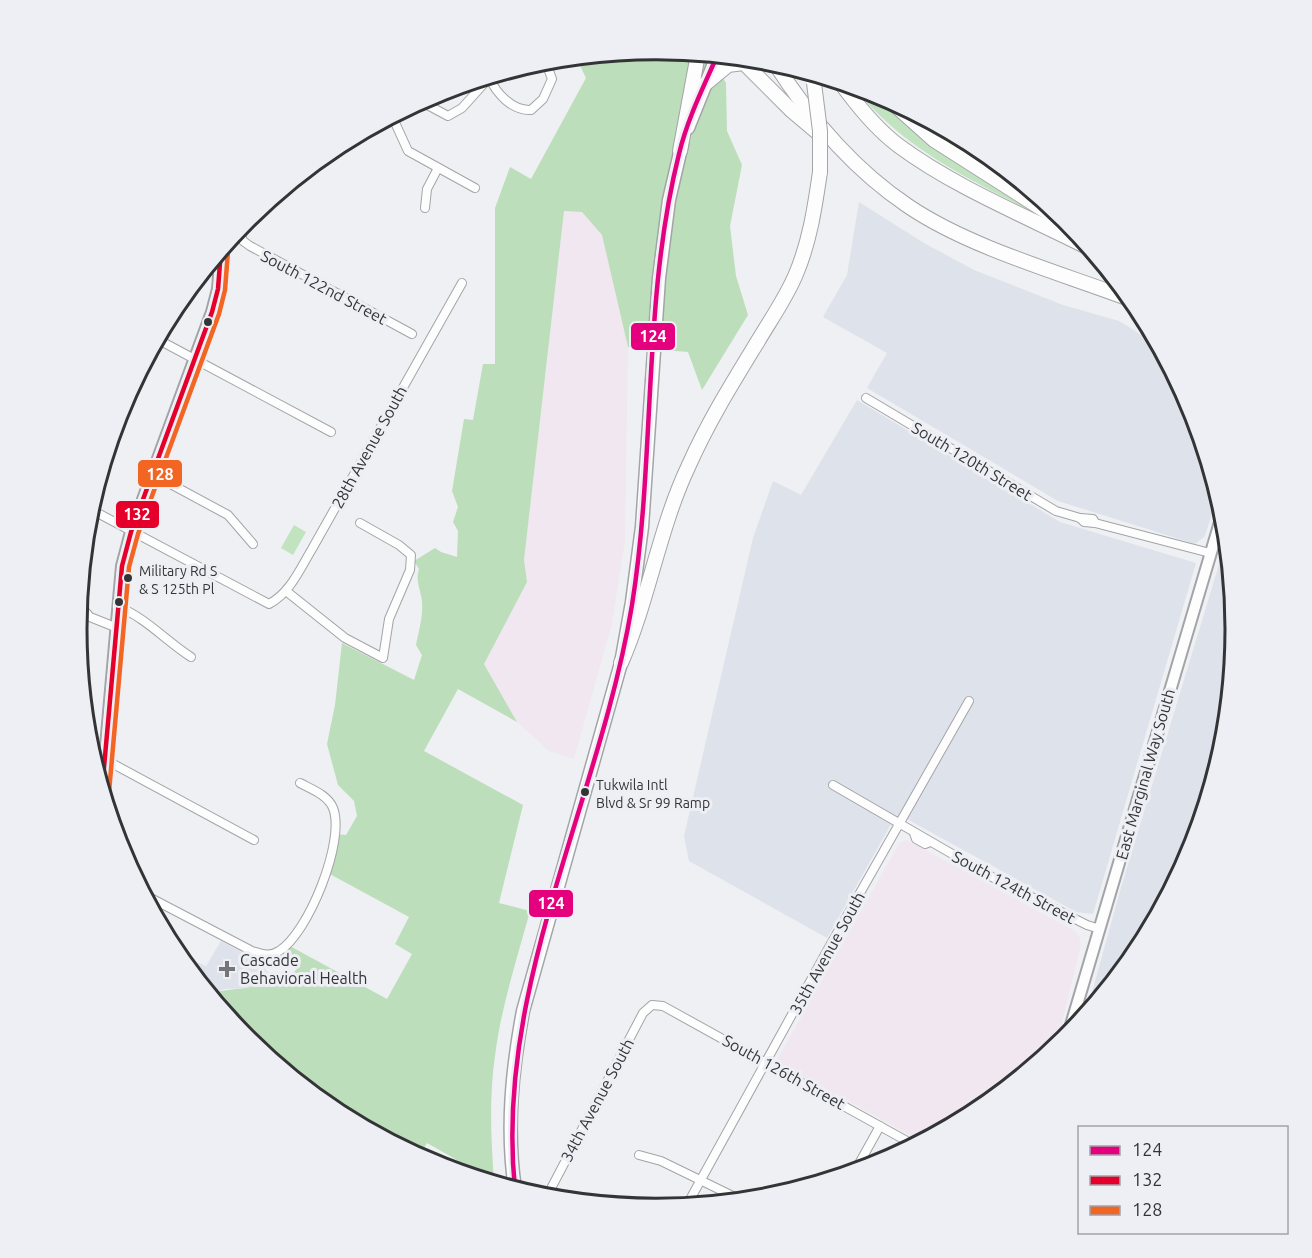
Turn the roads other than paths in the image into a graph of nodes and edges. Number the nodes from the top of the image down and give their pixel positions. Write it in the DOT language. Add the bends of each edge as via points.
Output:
graph roads {
  1 [pos="697,61"];
  2 [pos="714,63"];
  3 [pos="728,65"];
  4 [pos="749,68"];
  5 [pos="549,70"];
  6 [pos="782,74"];
  7 [pos="814,82"];
  8 [pos="493,84"];
  9 [pos="705,84"];
  10 [pos="479,88"];
  11 [pos="849,94"];
  12 [pos="430,107"];
  13 [pos="914,122"];
  14 [pos="395,124"];
  15 [pos="680,151"];
  16 [pos="438,168"];
  17 [pos="867,173"];
  18 [pos="475,188"];
  19 [pos="1035,205"];
  20 [pos="425,208"];
  21 [pos="1068,237"];
  22 [pos="242,240"];
  23 [pos="220,264"];
  24 [pos="462,283"];
  25 [pos="1114,293"];
  26 [pos="412,334"];
  27 [pos="164,343"];
  28 [pos="194,359"];
  29 [pos="866,398"];
  30 [pos="331,432"];
  31 [pos="152,474"];
  32 [pos="99,513"];
  33 [pos="360,523"];
  34 [pos="131,532"];
  35 [pos="1216,533"];
  36 [pos="253,544"];
  37 [pos="1210,553"];
  38 [pos="286,591"];
  39 [pos="117,606"];
  40 [pos="87,614"];
  41 [pos="115,627"];
  42 [pos="191,657"];
  43 [pos="621,663"];
  44 [pos="969,702"];
  45 [pos="102,757"];
  46 [pos="106,759"];
  47 [pos="105,770"];
  48 [pos="300,783"];
  49 [pos="833,785"];
  50 [pos="900,824"];
  51 [pos="254,840"];
  52 [pos="156,901"];
  53 [pos="1100,929"];
  54 [pos="652,1005"];
  55 [pos="1074,1014"];
  56 [pos="767,1063"];
  57 [pos="880,1126"];
  58 [pos="905,1140"];
  59 [pos="639,1155"];
  60 [pos="861,1160"];
  61 [pos="514,1180"];
  62 [pos="701,1180"];
  63 [pos="551,1188"];
  64 [pos="728,1193"];
  65 [pos="691,1197"];
  1 -- 15 [label="highway"];
  2 -- 9 [label="main road"];
  3 -- 9 [label="highway"];
  4 -- 17 [label="highway" via="792,111"];
  5 -- 8 [label="street" via="552,79 543,99 531,110 517,108"];
  6 -- 17 [label="highway" via="803,106"];
  7 -- 43 [label="highway, bridge" via="820,172 814,212 796,273 688,466 636,630"];
  9 -- 15 [label="main road"];
  10 -- 12 [label="street" via="462,108 448,116"];
  11 -- 21 [label="highway" via="898,145 936,171"];
  13 -- 19 [label="highway" via="934,140"];
  14 -- 16 [label="street" via="406,149"];
  15 -- 43 [label="main road" via="659,278 642,527"];
  16 -- 18 [label="street"];
  16 -- 20 [label="street" via="427,189"];
  17 -- 25 [label="highway" via="908,206 956,231"];
  22 -- 26 [label="street, South 122nd Street"];
  23 -- 28 [label="street" via="218,289"];
  24 -- 38 [label="street, 28th Avenue South"];
  27 -- 28 [label="street"];
  28 -- 30 [label="street"];
  28 -- 31 [label="street"];
  29 -- 37 [label="street, South 120th Street" via="1056,511"];
  31 -- 34 [label="street"];
  31 -- 36 [label="street" via="228,515"];
  32 -- 34 [label="street"];
  33 -- 38 [label="street" via="411,555 410,570 390,619 383,658 345,638"];
  34 -- 38 [label="street, 28th Avenue South" via="269,604"];
  34 -- 39 [label="street"];
  35 -- 37 [label="street, East Marginal Way South"];
  37 -- 53 [label="street, East Marginal Way South"];
  39 -- 41 [label="street"];
  39 -- 42 [label="street" via="138,615"];
  40 -- 41 [label="street"];
  41 -- 46 [label="street"];
  43 -- 61 [label="main road" via="520,1031 511,1098"];
  44 -- 50 [label="street, 35th Avenue South"];
  45 -- 46 [label="street"];
  46 -- 47 [label="street"];
  46 -- 51 [label="street"];
  48 -- 52 [label="street" via="329,801 334,809 332,852 326,879 280,951 252,951"];
  49 -- 50 [label="street, South 124th Street"];
  50 -- 53 [label="street, South 124th Street" via="1084,924"];
  50 -- 56 [label="street, 35th Avenue South"];
  53 -- 55 [label="street, East Marginal Way South"];
  54 -- 56 [label="street, South 126th Street" via="663,1006"];
  54 -- 63 [label="street, 34th Avenue South" via="643,1013"];
  56 -- 57 [label="street, South 126th Street"];
  56 -- 62 [label="street, 35th Avenue South"];
  57 -- 58 [label="street, South 126th Street"];
  57 -- 60 [label="street"];
  59 -- 62 [label="street"];
  62 -- 64 [label="street"];
  62 -- 65 [label="street, 35th Avenue South"];
}
